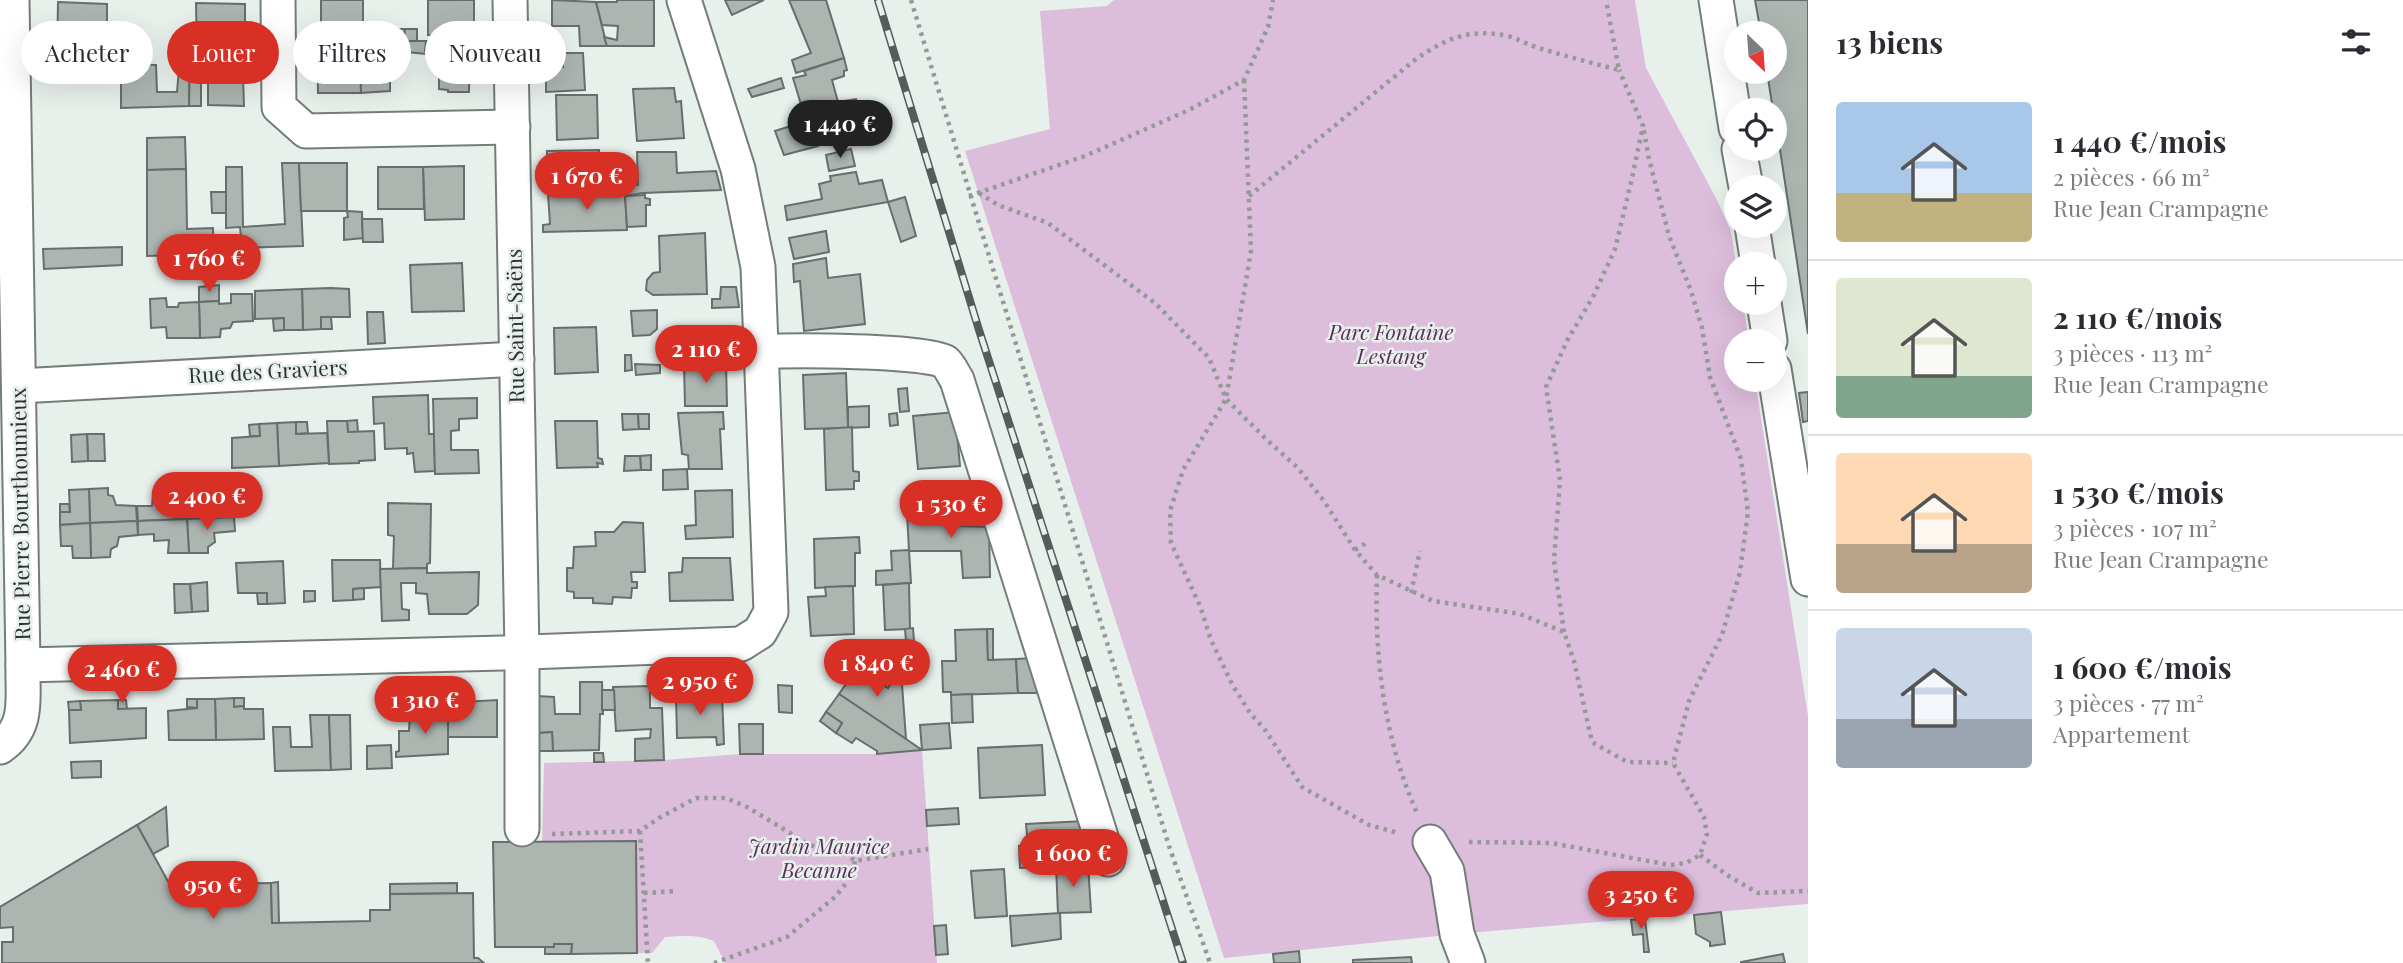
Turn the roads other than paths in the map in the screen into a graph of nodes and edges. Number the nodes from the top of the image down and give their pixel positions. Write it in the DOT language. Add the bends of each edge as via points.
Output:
graph roads {
  1 [pos="12,0"];
  2 [pos="278,0"];
  3 [pos="510,0"];
  4 [pos="684,0"];
  5 [pos="1716,0"];
  6 [pos="1731,98"];
  7 [pos="513,127"];
  8 [pos="761,352"];
  9 [pos="517,359"];
  10 [pos="19,386"];
  11 [pos="1778,392"];
  12 [pos="1808,579"];
  13 [pos="522,652"];
  14 [pos="23,665"];
  15 [pos="0,747"];
  16 [pos="532,832"];
  17 [pos="1430,842"];
  18 [pos="1108,859"];
  19 [pos="1463,949"];
  1 -- 10 [label="street, Rue Pierre Bourthoumieux"];
  2 -- 7 [label="street" via="279,107 306,131"];
  3 -- 7 [label="street, Rue Saint-Saëns"];
  4 -- 8 [label="street" via="738,169 758,267"];
  5 -- 6 [label="street"];
  7 -- 9 [label="street, Rue Saint-Saëns"];
  8 -- 13 [label="street" via="772,612 761,632 741,644"];
  8 -- 18 [label="street" via="923,356 946,362 957,380"];
  9 -- 10 [label="street, Rue des Graviers"];
  9 -- 13 [label="street, Rue Saint-Saëns"];
  10 -- 14 [label="street, Rue Pierre Bourthoumieux"];
  11 -- 12 [label="street"];
  13 -- 14 [label="street"];
  13 -- 16 [label="street, Rue Saint-Saëns"];
  14 -- 15 [label="street, Rue Pierre Bourthoumieux" via="19,729"];
  17 -- 19 [label="street" via="1447,872"];
}
